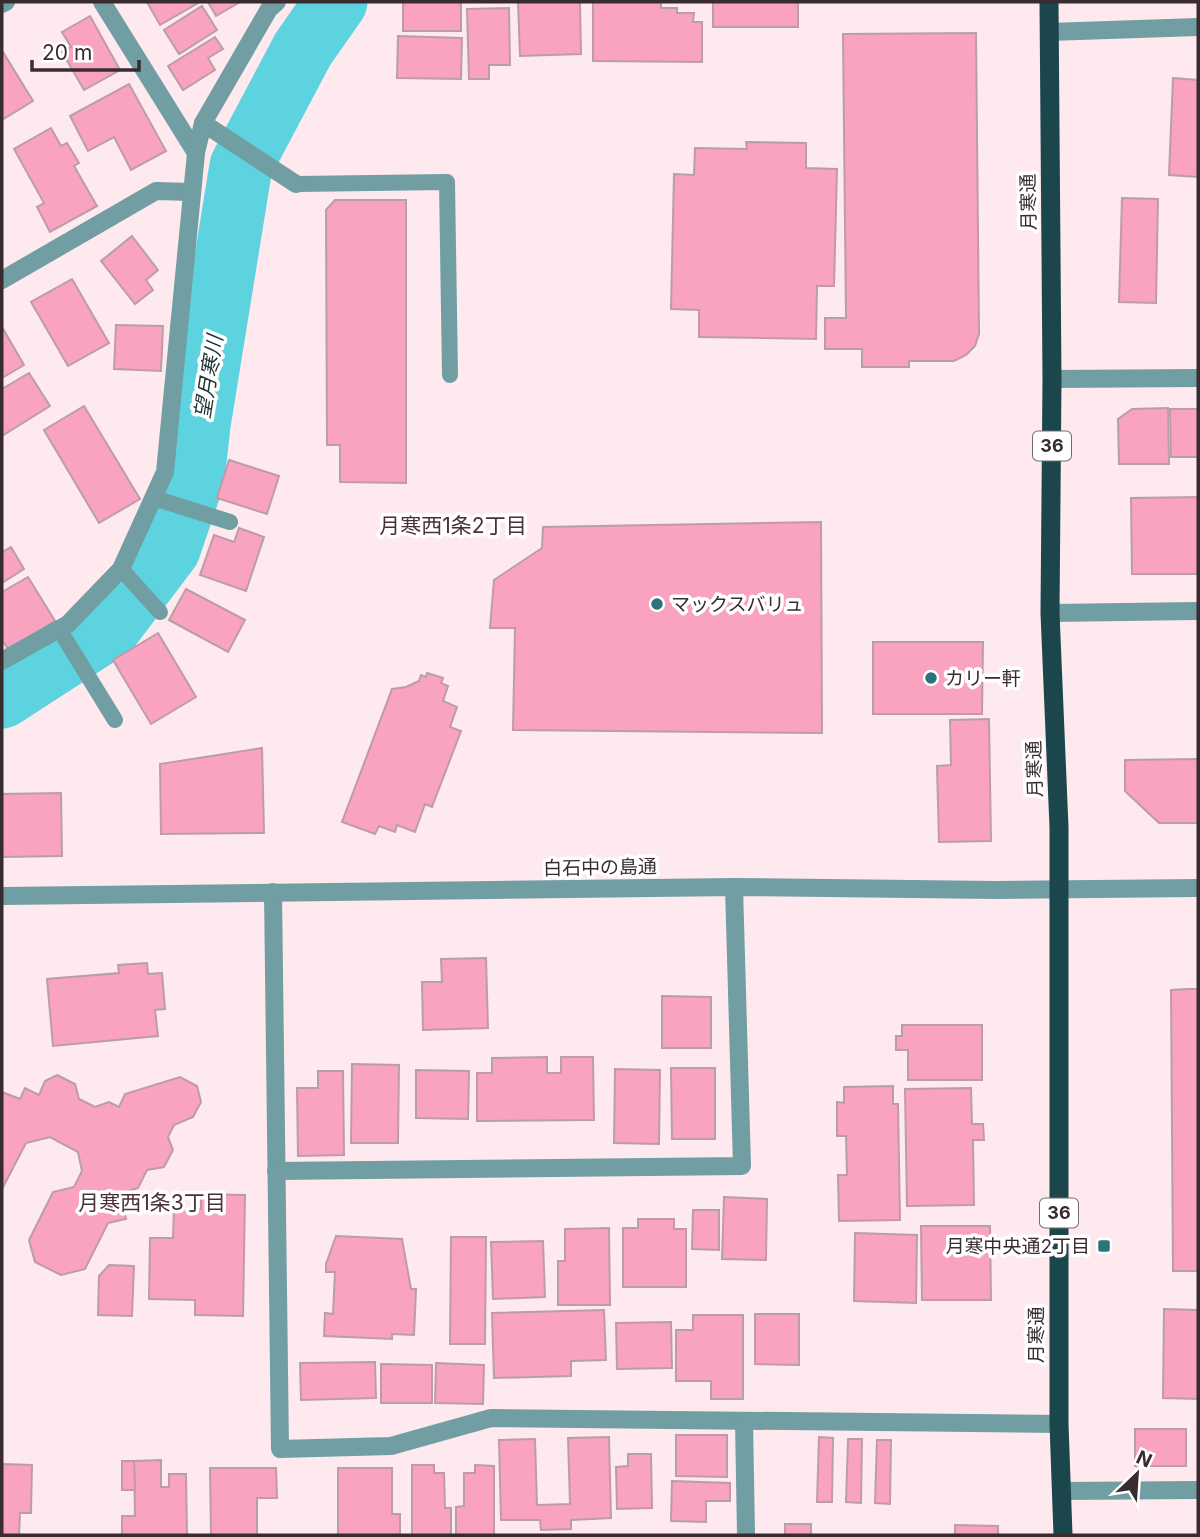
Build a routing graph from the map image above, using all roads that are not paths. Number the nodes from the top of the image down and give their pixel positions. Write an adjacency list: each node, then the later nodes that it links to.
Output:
1 (6, 2): 5 (street)
2 (102, 2): 9 (street)
3 (277, 2): 8 (street)
4 (1049, 2): 7 (highway, 月寒通 / 36)
5 (2, 4)
6 (1198, 26): 7 (street)
7 (1049, 32): 15 (highway, 月寒通 / 36)
8 (203, 123): 9 (street); 10 (street)
9 (196, 153): 11 (street)
10 (296, 184): 13 (lane)
11 (192, 192): 12 (street); 16 (street)
12 (2, 281)
13 (450, 375)
14 (1198, 378): 15 (street)
15 (1052, 379): 21 (highway, 月寒通 / 36)
16 (154, 498): 17 (lane); 18 (street)
17 (230, 522)
18 (125, 574): 19 (lane); 22 (street)
19 (156, 607)
20 (1198, 611): 21 (street)
21 (1051, 612): 27 (highway, 月寒通 / 36)
22 (63, 636): 23 (street); 24 (lane)
23 (2, 662)
24 (115, 720)
25 (734, 887): 27 (street, 白石中の島通); 28 (street, 白石中の島通); 30 (street)
26 (1198, 888): 27 (street, 白石中の島通)
27 (1059, 890): 32 (highway, 月寒通 / 36)
28 (273, 892): 29 (street, 白石中の島通); 30 (street)
29 (2, 896)
30 (276, 1171): 31 (street)
31 (744, 1422): 32 (street); 35 (street)
32 (1059, 1424): 34 (highway, 月寒通 / 36)
33 (1198, 1490): 34 (street)
34 (1062, 1491): 36 (highway, 月寒通 / 36)
35 (746, 1535)
36 (1063, 1535)

